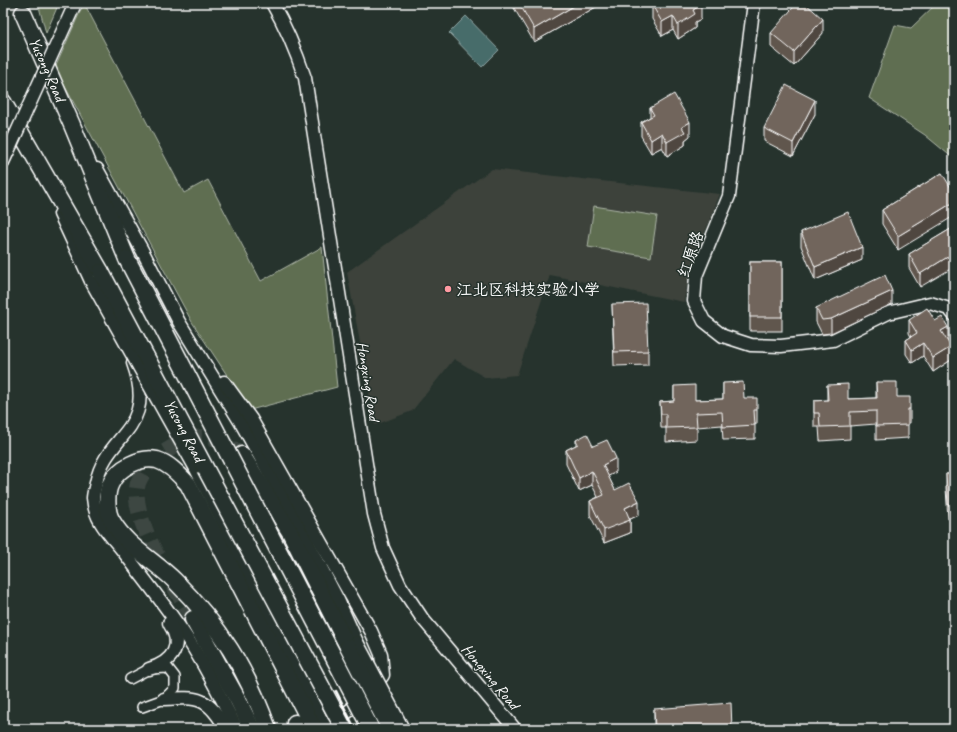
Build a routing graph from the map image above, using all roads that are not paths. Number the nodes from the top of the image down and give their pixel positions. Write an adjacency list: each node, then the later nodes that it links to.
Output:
1 (272, 3): 31 (main road, Hongxing Road)
2 (754, 3): 9 (main road, 红原路)
3 (75, 4): 7 (main road, bridge)
4 (23, 13): 6 (highway, Yusong Road)
5 (3, 102): 8 (highway, Yusong Road)
6 (72, 125): 11 (main road, Yusong Road); 28 (highway, Yusong Road, bridge)
7 (3, 162)
8 (96, 276): 10 (main road, Yusong Road, bridge); 27 (highway, Yusong Road, bridge)
9 (954, 315)
10 (128, 348): 13 (main road, bridge); 20 (main road, Yusong Road, bridge)
11 (246, 421): 15 (main road, Yusong Road); 26 (main road)
12 (242, 455): 15 (highway)
13 (108, 535): 16 (main road); 22 (main road)
14 (193, 619): 23 (highway)
15 (353, 644): 29 (highway, bridge); 30 (main road, Yusong Road, bridge)
16 (149, 669): 17 (street); 18 (street)
17 (130, 679)
18 (164, 699): 19 (street); 21 (main road)
19 (142, 707)
20 (304, 718): 24 (highway); 25 (highway); 26 (main road, Yusong Road)
21 (226, 729)
22 (237, 729)
23 (252, 729)
24 (268, 729)
25 (314, 729)
26 (326, 729)
27 (344, 729)
28 (371, 729)
29 (390, 729)
30 (403, 729)
31 (514, 729)

